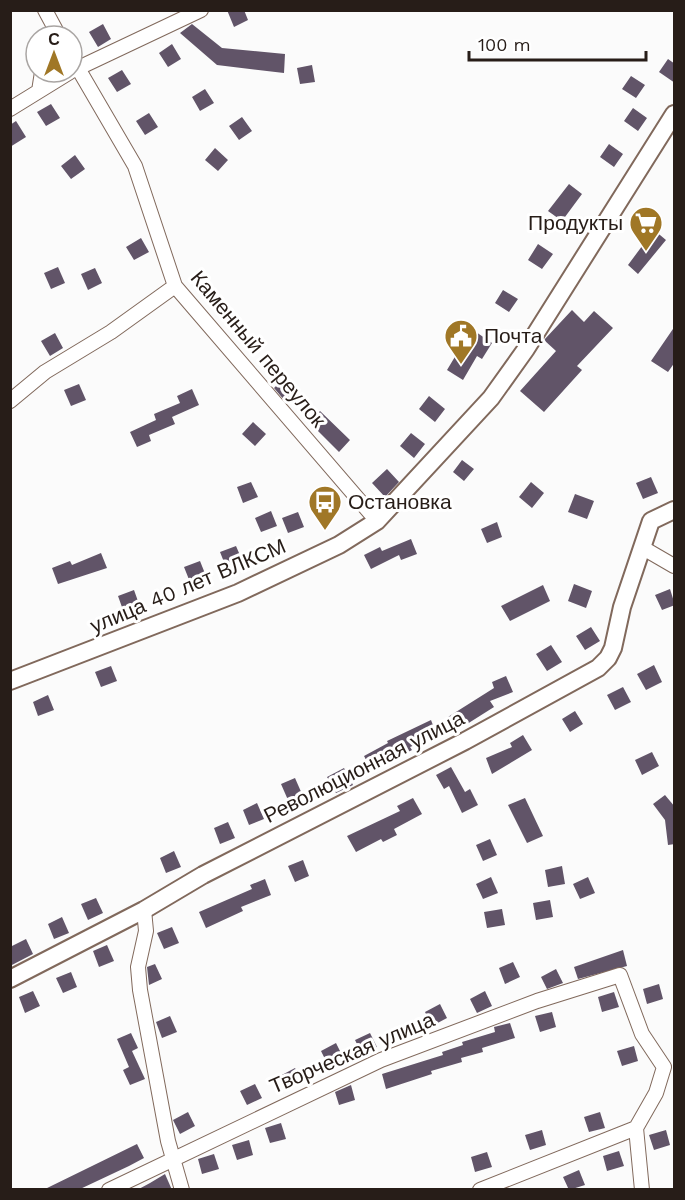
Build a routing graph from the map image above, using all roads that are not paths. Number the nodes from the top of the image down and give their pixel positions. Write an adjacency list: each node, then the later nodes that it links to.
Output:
1 (201, 10): 2 (street)
2 (84, 62)
3 (40, 84): 6 (street)
4 (49, 84): 6 (street)
5 (84, 84): 9 (street, Каменный переулок)
6 (39, 91): 7 (street)
7 (10, 108)
8 (675, 114): 12 (street, улица 40 лет ВЛКСМ)
9 (175, 286): 10 (street); 12 (street, Каменный переулок)
10 (10, 402)
11 (675, 510): 13 (street, Революционная улица)
12 (377, 521): 15 (street, улица 40 лет ВЛКСМ)
13 (643, 548): 14 (street); 16 (street, Революционная улица)
14 (675, 566)
15 (10, 681)
16 (144, 910): 17 (street, Революционная улица); 19 (street)
17 (10, 979)
18 (636, 1128): 19 (street, Творческая улица); 22 (street); 23 (street)
19 (174, 1157): 20 (street, Творческая улица); 21 (street)
20 (109, 1190)
21 (182, 1190)
22 (480, 1190)
23 (642, 1190)

